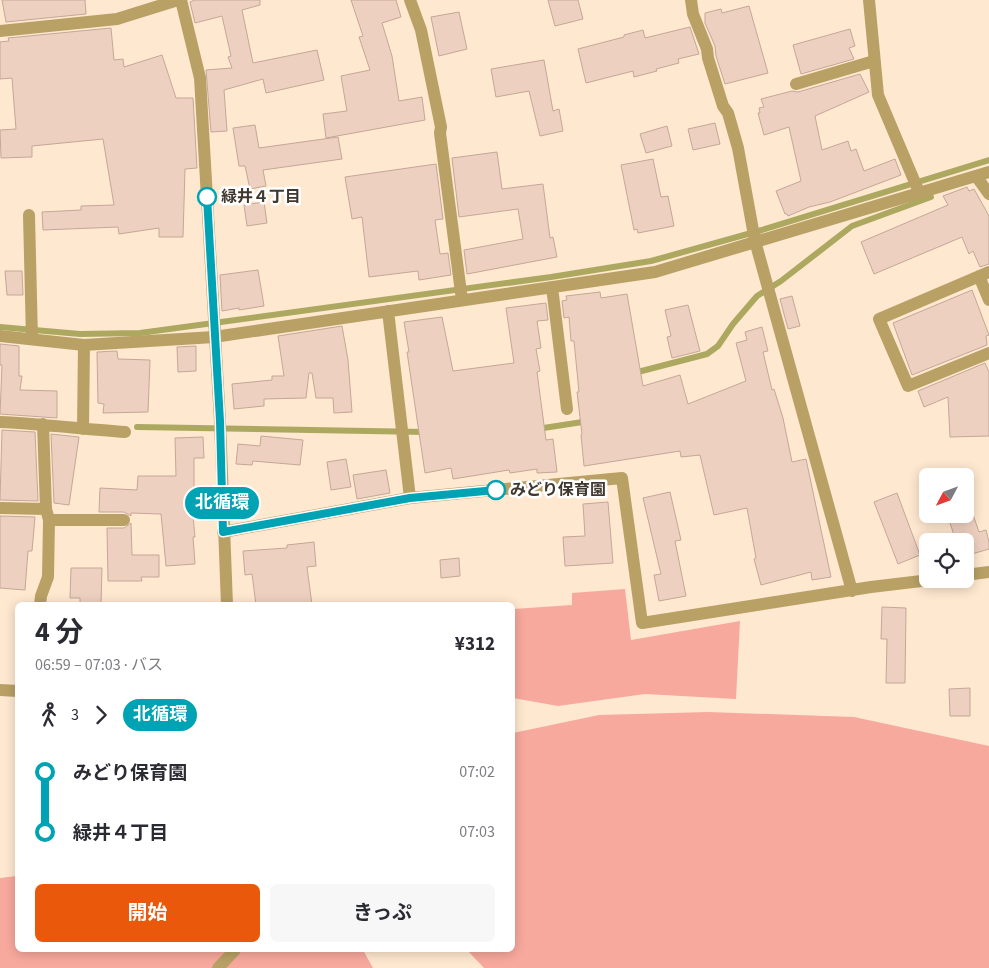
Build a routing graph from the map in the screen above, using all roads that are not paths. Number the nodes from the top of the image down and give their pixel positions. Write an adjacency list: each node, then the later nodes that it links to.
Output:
1 (180, 0): 5 (street); 20 (street)
2 (410, 0): 16 (street)
3 (691, 0): 13 (street)
4 (869, 0): 6 (street)
5 (0, 30)
6 (874, 61): 7 (street); 10 (street)
7 (796, 84)
8 (989, 172): 9 (street)
9 (976, 176): 10 (street); 11 (street)
10 (919, 192): 13 (street)
11 (989, 194)
12 (29, 215): 21 (street)
13 (754, 241): 15 (street); 37 (street)
14 (984, 274): 17 (street); 23 (street)
15 (552, 287): 16 (street); 24 (street)
16 (462, 300): 18 (street)
17 (989, 300)
18 (388, 311): 20 (street); 29 (street)
19 (0, 336): 21 (street)
20 (214, 337): 22 (street); 33 (street)
21 (32, 339): 22 (street)
22 (84, 345): 27 (street)
23 (989, 353)
24 (567, 409)
25 (0, 422): 26 (street)
26 (43, 424): 27 (street); 31 (street)
27 (84, 429): 28 (street)
28 (125, 432)
29 (410, 498): 33 (street); 37 (street)
30 (0, 508): 31 (street)
31 (47, 515): 32 (street); 38 (street)
32 (124, 520)
33 (223, 532): 39 (street)
34 (989, 572): 35 (street)
35 (974, 574)
36 (919, 582): 37 (street)
37 (852, 591)
38 (40, 602)
39 (226, 602)
40 (0, 690): 41 (street)
41 (15, 691)
42 (233, 952): 43 (street)
43 (218, 968)

